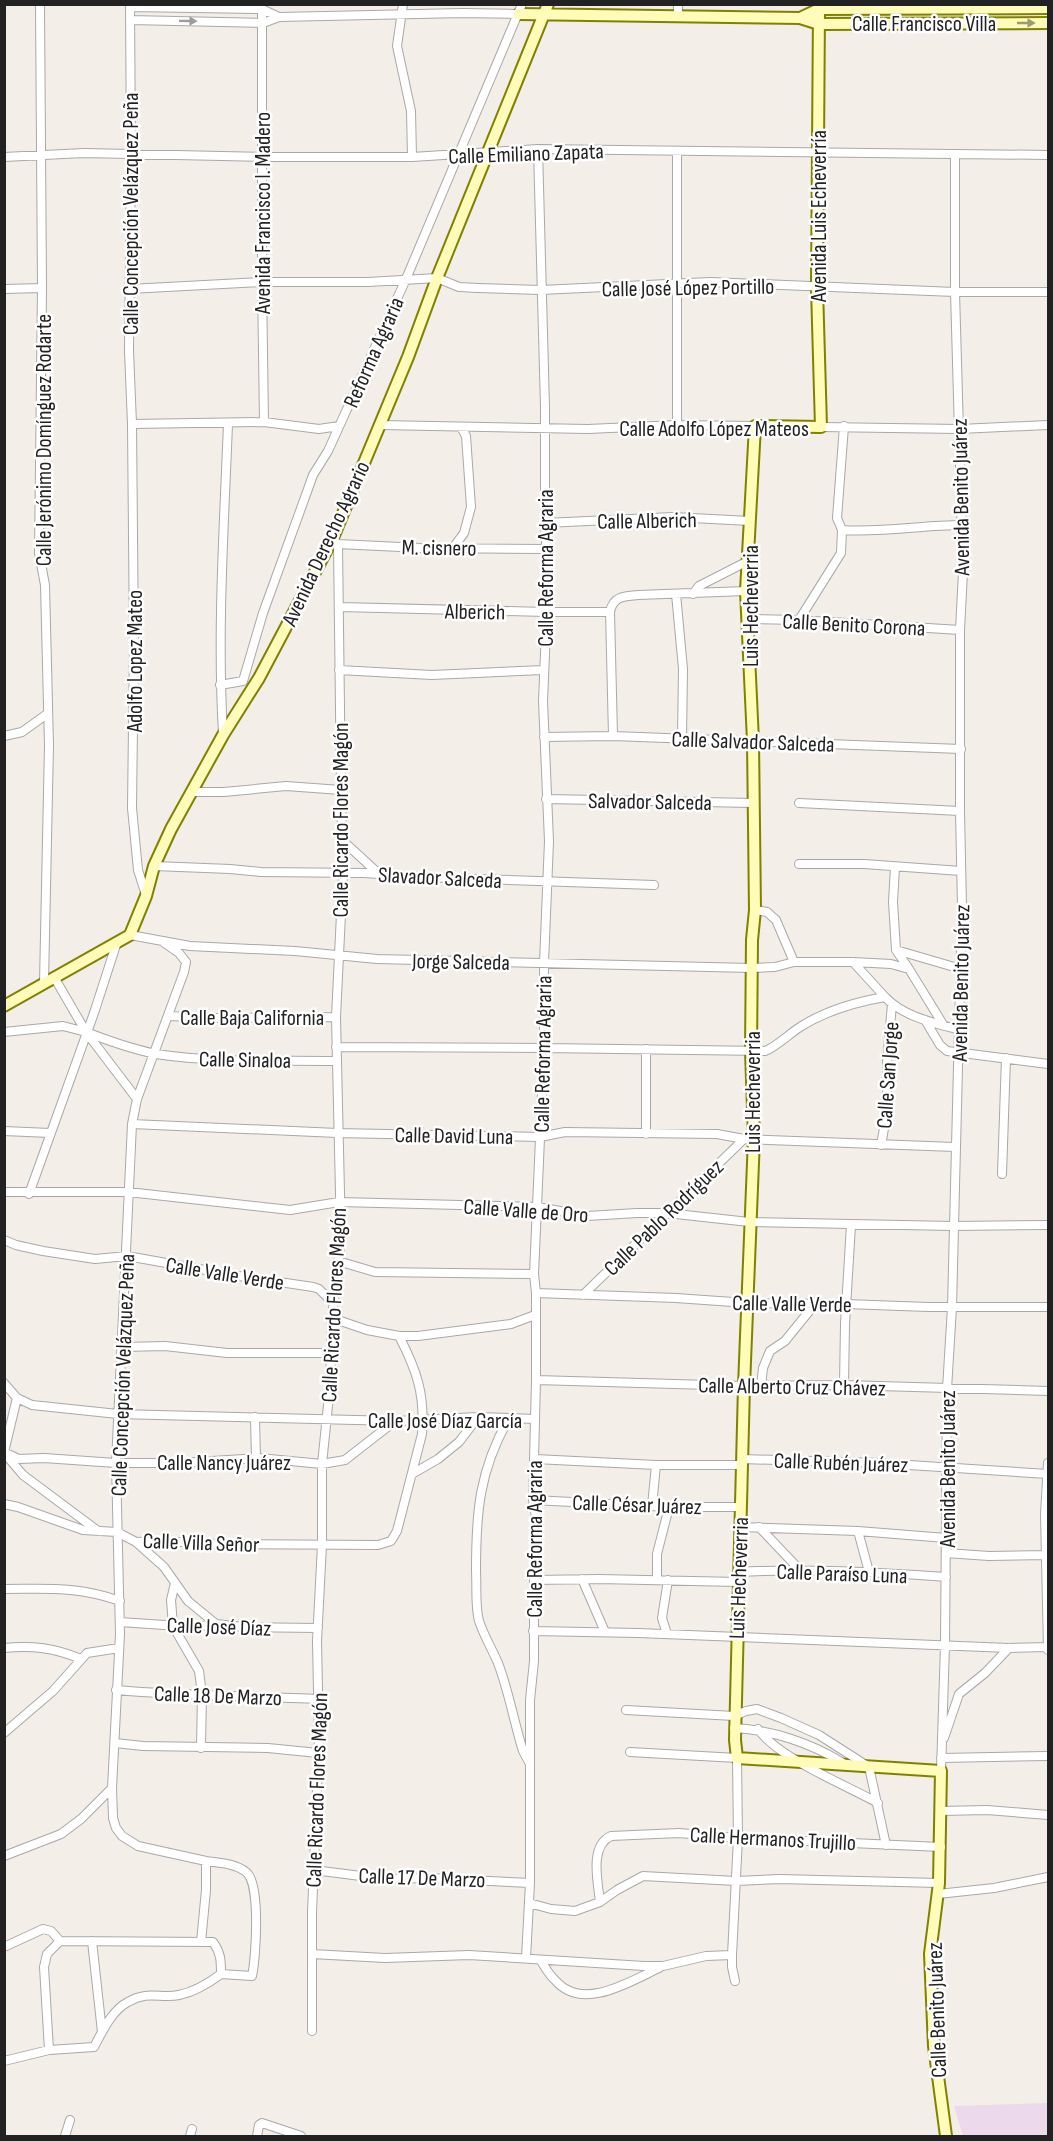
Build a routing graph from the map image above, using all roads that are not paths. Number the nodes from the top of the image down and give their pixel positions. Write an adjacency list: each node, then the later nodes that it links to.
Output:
1 (40, 4): 29 (street, Calle Jerónimo Domínguez Rodarte)
2 (402, 4): 11 (street)
3 (678, 4): 12 (street)
4 (130, 6): 6 (street, Calle Francisco Villa); 15 (street, Calle Concepción Velázquez Peña)
5 (953, 6): 7 (street, Calle Francisco Villa); 8 (street, Calle Francisco Villa); 16 (street)
6 (262, 7): 13 (street, Calle Francisco Villa); 17 (street, Avenida Francisco I. Madero)
7 (819, 7): 14 (street, Calle Francisco Villa); 19 (street, Avenida Luis Echeverría)
8 (1048, 8)
9 (521, 10): 10 (street, Calle Francisco Villa); 11 (street, Calle Francisco Villa); 23 (street, Reforma Agraria)
10 (546, 10): 12 (street, Calle Francisco Villa); 22 (street, Avenida Derecho Agrario)
11 (402, 14): 13 (street, Calle Francisco Villa); 31 (street)
12 (678, 16): 14 (street, Calle Francisco Villa)
13 (279, 17): 17 (street, Calle Francisco Villa)
14 (800, 18): 19 (street, Calle Francisco Villa)
15 (130, 20): 17 (street, Calle Francisco Villa, one-way to 17); 25 (street, Calle Concepción Velázquez Peña)
16 (952, 22): 18 (street, Calle Francisco Villa, one-way to 18); 19 (street, Calle Francisco Villa)
17 (263, 23): 30 (street, Avenida Francisco I. Madero)
18 (1048, 23)
19 (819, 24): 24 (street, Avenida Luis Echeverría)
20 (538, 149): 21 (street, Calle Emiliano Zapata); 22 (street, Calle Emiliano Zapata); 40 (street, Calle Reforma Agraria)
21 (677, 151): 24 (street, Calle Emiliano Zapata); 35 (street)
22 (488, 152): 23 (street, Calle Emiliano Zapata); 32 (street, Avenida Derecho Agrario)
23 (458, 154): 31 (street, Calle Emiliano Zapata); 33 (street, Reforma Agraria)
24 (818, 154): 27 (street, Calle Emiliano Zapata); 37 (street, Avenida Luis Echeverría)
25 (131, 155): 29 (street, Calle Emiliano Zapata); 30 (street, Calle Emiliano Zapata); 39 (street, Calle Concepción Velázquez Peña)
26 (1048, 155): 27 (street, Calle Emiliano Zapata)
27 (955, 156): 41 (street, Avenida Benito Juárez)
28 (4, 157): 29 (street, Calle Emiliano Zapata)
29 (42, 157): 36 (street, Calle Jerónimo Domínguez Rodarte)
30 (262, 157): 31 (street, Calle Emiliano Zapata); 34 (street, Avenida Francisco I. Madero)
31 (412, 157)
32 (437, 278): 33 (street, Calle José López Portillo); 40 (street, Calle José López Portillo); 46 (street, Avenida Derecho Agrario)
33 (406, 279): 34 (street); 49 (street, Reforma Agraria)
34 (262, 282): 39 (street); 43 (street, Avenida Francisco I. Madero)
35 (677, 285): 37 (street, Calle José López Portillo); 40 (street, Calle José López Portillo); 47 (street)
36 (42, 288): 38 (street); 78 (street, Calle Jerónimo Domínguez Rodarte)
37 (818, 288): 41 (street, Calle José López Portillo); 53 (street, Avenida Luis Echeverría)
38 (4, 289)
39 (129, 289): 44 (street, Calle Concepción Velázquez Peña)
40 (541, 290): 54 (street, Calle Reforma Agraria)
41 (955, 292): 42 (street, Calle José López Portillo); 55 (street, Avenida Benito Juárez)
42 (1048, 292)
43 (264, 422): 45 (street); 49 (street)
44 (132, 424): 45 (street); 101 (street, Adolfo Lopez Mateo)
45 (228, 424): 77 (street)
46 (380, 425): 52 (street, Calle Adolfo López Mateos); 60 (street, Avenida Derecho Agrario)
47 (677, 425): 50 (street, Calle Adolfo López Mateos); 54 (street, Calle Adolfo López Mateos)
48 (1048, 425): 55 (street, Calle Adolfo López Mateos)
49 (339, 426): 76 (street, Reforma Agraria)
50 (755, 426): 53 (street, Calle Adolfo López Mateos); 56 (street, Luis Hecheverria)
51 (844, 426): 53 (street, Calle Adolfo López Mateos); 55 (street, Calle Adolfo López Mateos); 59 (street)
52 (461, 427): 54 (street, Calle Adolfo López Mateos); 61 (street)
53 (821, 427)
54 (544, 428): 57 (street, Calle Reforma Agraria)
55 (960, 429): 58 (street, Avenida Benito Juárez)
56 (750, 521): 57 (street, Calle Alberich); 63 (street, Luis Hecheverria)
57 (544, 523): 62 (street, Calle Reforma Agraria)
58 (962, 525): 59 (street); 72 (street, Avenida Benito Juárez)
59 (842, 530): 71 (street)
60 (335, 542): 61 (street, M. cisnero); 67 (street, Calle Ricardo Flores Magón); 75 (street, Avenida Derecho Agrario)
61 (453, 548): 62 (street, M. cisnero)
62 (546, 549): 68 (street, Calle Reforma Agraria)
63 (748, 561): 64 (street, Luis Hecheverria); 66 (street)
64 (746, 591): 66 (street); 70 (street, Luis Hecheverria)
65 (676, 594): 66 (street); 69 (street); 83 (street)
66 (693, 594)
67 (340, 607): 68 (street, Alberich); 73 (street, Calle Ricardo Flores Magón)
68 (546, 612): 69 (street, Alberich); 74 (street, Calle Reforma Agraria)
69 (610, 612): 81 (street)
70 (748, 620): 71 (street, Calle Benito Corona); 84 (street, Luis Hecheverria)
71 (799, 620): 72 (street, Calle Benito Corona)
72 (960, 630): 85 (street, Avenida Benito Juárez)
73 (339, 670): 74 (street); 86 (street, Calle Ricardo Flores Magón)
74 (543, 670): 82 (street, Calle Reforma Agraria)
75 (259, 678): 76 (street); 79 (street, Avenida Derecho Agrario)
76 (243, 681): 77 (street)
77 (220, 685): 79 (street)
78 (47, 714): 80 (street); 114 (street, Calle Jerónimo Domínguez Rodarte)
79 (224, 735): 87 (street, Avenida Derecho Agrario)
80 (4, 736)
81 (613, 736): 82 (street, Calle Salvador Salceda); 83 (street, Calle Salvador Salceda)
82 (544, 737): 88 (street, Calle Reforma Agraria)
83 (682, 738): 84 (street, Calle Salvador Salceda)
84 (753, 741): 85 (street, Calle Salvador Salceda); 89 (street, Luis Hecheverria)
85 (961, 749): 91 (street, Avenida Benito Juárez)
86 (340, 790): 87 (street); 92 (street, Calle Ricardo Flores Magón)
87 (191, 792): 94 (street, Avenida Derecho Agrario)
88 (546, 799): 89 (street, Salvador Salceda); 99 (street, Calle Reforma Agraria)
89 (753, 803): 102 (street, Luis Hecheverria)
90 (799, 803): 91 (street)
91 (960, 811): 96 (street, Avenida Benito Juárez)
92 (342, 840): 97 (street, Calle Ricardo Flores Magón); 98 (street)
93 (799, 864): 95 (street)
94 (154, 866): 97 (street, Slavador Salceda); 101 (street, Avenida Derecho Agrario)
95 (896, 867): 96 (street); 106 (street)
96 (961, 871): 113 (street, Avenida Benito Juárez)
97 (343, 873): 98 (street, Slavador Salceda); 107 (street, Calle Ricardo Flores Magón)
98 (379, 874): 99 (street, Slavador Salceda)
99 (548, 881): 100 (street, Slavador Salceda); 110 (street, Calle Reforma Agraria)
100 (654, 885)
101 (146, 896): 103 (street, Avenida Derecho Agrario)
102 (755, 910): 108 (street); 111 (street, Luis Hecheverria)
103 (130, 935): 104 (street); 105 (street, Jorge Salceda)
104 (117, 942): 114 (street); 124 (street)
105 (163, 942): 107 (street, Jorge Salceda); 118 (street, Calle Concepción Velázquez Peña)
106 (896, 950): 112 (street); 113 (street)
107 (339, 955): 110 (street, Jorge Salceda); 119 (street, Calle Ricardo Flores Magón)
108 (794, 962): 109 (street, Jorge Salceda); 111 (street, Jorge Salceda)
109 (853, 962): 112 (street, Jorge Salceda); 115 (street)
110 (544, 963): 111 (street, Jorge Salceda); 126 (street, Calle Reforma Agraria)
111 (751, 968): 128 (street, Luis Hecheverria)
112 (909, 969): 121 (street)
113 (961, 969): 122 (street, Avenida Benito Juárez)
114 (49, 980): 117 (street); 124 (street)
115 (885, 997): 116 (street); 128 (street)
116 (892, 1004): 120 (street); 142 (street, Calle San Jorge)
117 (4, 1006)
118 (168, 1016): 119 (street, Calle Baja California); 129 (street, Calle Concepción Velázquez Peña)
119 (336, 1017): 125 (street, Calle Ricardo Flores Magón)
120 (925, 1020): 121 (street); 130 (street)
121 (944, 1026): 122 (street)
122 (960, 1030): 130 (street, Avenida Benito Juárez)
123 (4, 1032): 124 (street, Calle Sinaloa)
124 (86, 1032): 129 (street, Calle Sinaloa); 134 (street); 137 (street)
125 (336, 1047): 126 (street); 132 (street, Calle Ricardo Flores Magón)
126 (544, 1047): 127 (street); 140 (street, Calle Reforma Agraria)
127 (646, 1049): 128 (street); 139 (street)
128 (751, 1051): 141 (street, Luis Hecheverria)
129 (154, 1053): 132 (street, Calle Sinaloa); 134 (street, Calle Concepción Velázquez Peña)
130 (959, 1054): 131 (street); 143 (street, Avenida Benito Juárez)
131 (1006, 1058): 133 (street); 144 (street)
132 (336, 1061): 138 (street, Calle Ricardo Flores Magón)
133 (1048, 1064)
134 (137, 1099): 135 (street, Calle Concepción Velázquez Peña)
135 (132, 1124): 138 (street, Calle David Luna); 146 (street, Calle Concepción Velázquez Peña)
136 (4, 1131): 137 (street)
137 (50, 1133): 147 (street)
138 (337, 1133): 140 (street, Calle David Luna); 148 (street, Calle Ricardo Flores Magón)
139 (646, 1134): 140 (street, Calle David Luna); 141 (street, Calle David Luna)
140 (540, 1137): 149 (street, Calle Reforma Agraria)
141 (749, 1139): 142 (street, Calle David Luna); 150 (street, Calle Pablo Rodríguez); 151 (street, Luis Hecheverria)
142 (882, 1145): 143 (street, Calle David Luna)
143 (956, 1147): 154 (street, Avenida Benito Juárez)
144 (1002, 1174)
145 (4, 1192): 147 (street, Calle Valle de Oro)
146 (128, 1192): 147 (street, Calle Valle de Oro); 148 (street, Calle Valle de Oro); 156 (street, Calle Concepción Velázquez Peña)
147 (29, 1194)
148 (339, 1202): 149 (street, Calle Valle de Oro); 157 (street, Calle Ricardo Flores Magón)
149 (538, 1207): 150 (street, Calle Valle de Oro); 158 (street, Calle Reforma Agraria)
150 (667, 1213): 151 (street, Calle Valle de Oro); 160 (street, Calle Pablo Rodríguez)
151 (749, 1222): 152 (street, Calle Valle de Oro); 162 (street, Luis Hecheverria)
152 (851, 1225): 154 (street, Calle Valle de Oro); 164 (street)
153 (1048, 1225): 154 (street, Calle Valle de Oro)
154 (953, 1226): 165 (street, Avenida Benito Juárez)
155 (4, 1240): 156 (street, Calle Valle Verde)
156 (127, 1256): 161 (street, Calle Valle Verde); 170 (street, Calle Concepción Velázquez Peña)
157 (338, 1261): 158 (street); 161 (street, Calle Ricardo Flores Magón)
158 (534, 1274): 159 (street, Calle Reforma Agraria)
159 (536, 1293): 160 (street, Calle Valle Verde); 167 (street, Calle Reforma Agraria)
160 (583, 1295): 162 (street, Calle Valle Verde)
161 (333, 1303): 168 (street, Calle Ricardo Flores Magón)
162 (747, 1304): 163 (street, Calle Valle Verde); 175 (street, Luis Hecheverria)
163 (815, 1304): 164 (street, Calle Valle Verde); 176 (street)
164 (846, 1304): 165 (street, Calle Valle Verde); 174 (street)
165 (952, 1307): 166 (street, Calle Valle Verde); 177 (street, Avenida Benito Juárez)
166 (1048, 1307)
167 (535, 1315): 169 (street); 172 (street, Calle Reforma Agraria)
168 (332, 1318): 169 (street); 171 (street, Calle Ricardo Flores Magón)
169 (399, 1336): 185 (street)
170 (123, 1347): 171 (street); 180 (street, Calle Concepción Velázquez Peña)
171 (331, 1353): 184 (street, Calle Ricardo Flores Magón)
172 (536, 1380): 175 (street, Calle Alberto Cruz Chávez); 186 (street, Calle Reforma Agraria)
173 (4, 1383): 179 (street)
174 (844, 1385): 176 (street, Calle Alberto Cruz Chávez); 177 (street, Calle Alberto Cruz Chávez)
175 (744, 1386): 176 (street, Calle Alberto Cruz Chávez); 191 (street, Luis Hecheverria)
176 (761, 1386)
177 (947, 1389): 178 (street, Calle Alberto Cruz Chávez); 196 (street, Avenida Benito Juárez)
178 (1048, 1391)
179 (17, 1398): 180 (street, Calle José Díaz García); 188 (street)
180 (118, 1414): 181 (street, Calle José Díaz García); 192 (street, Calle Concepción Velázquez Peña)
181 (255, 1417): 184 (street, Calle José Díaz García); 189 (street)
182 (478, 1417): 183 (street, Calle José Díaz García); 185 (street, Calle José Díaz García); 197 (street)
183 (509, 1418): 186 (street, Calle José Díaz García); 256 (street)
184 (326, 1419): 187 (street, Calle José Díaz García); 194 (street, Calle Ricardo Flores Magón)
185 (423, 1419): 187 (street, Calle José Díaz García); 197 (street)
186 (535, 1419): 190 (street, Calle Reforma Agraria)
187 (396, 1421): 194 (street, Calle Nancy Juárez)
188 (4, 1452): 192 (street, Calle Nancy Juárez); 207 (street)
189 (256, 1459): 192 (street, Calle Nancy Juárez); 194 (street, Calle Nancy Juárez)
190 (535, 1459): 195 (street, Calle Rubén Juárez); 199 (street, Calle Reforma Agraria)
191 (742, 1462): 195 (street, Calle Rubén Juárez); 196 (street, Calle Rubén Juárez); 203 (street, Luis Hecheverria)
192 (116, 1463): 208 (street, Calle Concepción Velázquez Peña)
193 (1048, 1463): 198 (street)
194 (322, 1464): 211 (street, Calle Ricardo Flores Magón)
195 (656, 1465): 201 (street)
196 (947, 1467): 198 (street, Calle Rubén Juárez); 209 (street, Avenida Benito Juárez)
197 (412, 1474): 211 (street, Calle Villa Señor)
198 (1048, 1474): 213 (street)
199 (533, 1500): 201 (street, Calle César Juárez); 219 (street, Calle Reforma Agraria)
200 (4, 1504): 207 (street, Calle Villa Señor)
201 (652, 1506): 202 (street, Calle César Juárez)
202 (669, 1506): 203 (street, Calle César Juárez); 220 (street)
203 (740, 1507): 204 (street, Luis Hecheverria)
204 (740, 1527): 205 (street); 216 (street, Luis Hecheverria)
205 (759, 1527): 206 (street); 214 (street)
206 (858, 1531): 209 (street); 215 (street)
207 (99, 1532): 208 (street, Calle Villa Señor)
208 (117, 1532): 210 (street, Calle Villa Señor); 224 (street, Calle Concepción Velázquez Peña)
209 (946, 1538): 212 (street, Avenida Benito Juárez)
210 (136, 1542): 211 (street, Calle Villa Señor); 222 (street)
211 (322, 1545): 228 (street, Calle Ricardo Flores Magón)
212 (946, 1553): 213 (street); 217 (street, Avenida Benito Juárez)
213 (1047, 1555): 237 (street)
214 (799, 1569): 215 (street, Calle Paraíso Luna); 216 (street, Calle Paraíso Luna)
215 (869, 1572): 217 (street, Calle Paraíso Luna)
216 (738, 1577): 221 (street, Calle Paraíso Luna); 232 (street, Luis Hecheverria)
217 (946, 1577): 233 (street, Avenida Benito Juárez)
218 (582, 1579): 219 (street, Calle Paraíso Luna); 220 (street, Calle Paraíso Luna); 230 (street)
219 (534, 1580): 229 (street, Calle Reforma Agraria)
220 (657, 1580): 221 (street, Calle Paraíso Luna)
221 (668, 1580): 231 (street)
222 (175, 1583): 226 (street); 227 (street)
223 (4, 1589): 224 (street)
224 (120, 1601): 225 (street, Calle Concepción Velázquez Peña)
225 (120, 1622): 227 (street, Calle José Díaz); 235 (street, Calle Concepción Velázquez Peña)
226 (216, 1624): 227 (street, Calle José Díaz); 228 (street, Calle José Díaz)
227 (173, 1626): 240 (street)
228 (318, 1628): 241 (street, Calle Ricardo Flores Magón)
229 (533, 1631): 230 (street); 256 (street, Calle Reforma Agraria)
230 (604, 1632): 231 (street)
231 (667, 1634): 232 (street)
232 (736, 1637): 233 (street); 243 (street, Luis Hecheverria)
233 (945, 1645): 236 (street); 247 (street, Avenida Benito Juárez)
234 (4, 1648): 238 (street)
235 (119, 1648): 238 (street); 239 (street, Calle Concepción Velázquez Peña)
236 (1009, 1648): 237 (street); 247 (street)
237 (1048, 1649)
238 (81, 1659): 245 (street)
239 (116, 1690): 240 (street, Calle 18 De Marzo); 246 (street, Calle Concepción Velázquez Peña)
240 (202, 1694): 241 (street, Calle 18 De Marzo); 248 (street)
241 (319, 1699): 250 (street, Calle Ricardo Flores Magón)
242 (626, 1710): 243 (street)
243 (734, 1722): 244 (street); 252 (street, Luis Hecheverria); 257 (street)
244 (758, 1729): 254 (street); 255 (street)
245 (4, 1733)
246 (115, 1743): 248 (street); 259 (street, Calle Concepción Velázquez Peña)
247 (941, 1746): 253 (street, Avenida Benito Juárez)
248 (201, 1748): 250 (street)
249 (630, 1752): 252 (street)
250 (318, 1753): 268 (street, Calle Ricardo Flores Magón)
251 (1048, 1756): 253 (street)
252 (737, 1758): 254 (street); 263 (street)
253 (941, 1758): 258 (street, Avenida Benito Juárez)
254 (800, 1763): 255 (street); 260 (street)
255 (846, 1766): 257 (street)
256 (532, 1767): 271 (street, Calle Reforma Agraria)
257 (869, 1767): 258 (street); 260 (street)
258 (941, 1771): 261 (street, Avenida Benito Juárez)
259 (112, 1788): 266 (street); 267 (street, Calle Concepción Velázquez Peña)
260 (878, 1803): 264 (street)
261 (941, 1811): 262 (street); 265 (street, Calle Benito Juárez)
262 (1048, 1815)
263 (738, 1838): 264 (street, Calle Hermanos Trujillo); 270 (street); 273 (street, Calle Hermanos Trujillo)
264 (886, 1845): 265 (street, Calle Hermanos Trujillo)
265 (941, 1847): 272 (street, Calle Benito Juárez)
266 (4, 1856)
267 (206, 1861): 277 (street); 284 (street)
268 (314, 1870): 271 (street, Calle 17 De Marzo); 279 (street, Calle Ricardo Flores Magón)
269 (1048, 1877): 272 (street)
270 (736, 1881): 272 (street); 273 (street); 280 (street)
271 (530, 1883): 274 (street, Calle Reforma Agraria)
272 (938, 1888): 294 (street, Calle Benito Juárez)
273 (600, 1902): 274 (street)
274 (529, 1903): 281 (street, Calle Reforma Agraria)
275 (60, 1941): 276 (street); 278 (street); 288 (street)
276 (92, 1941): 277 (street); 287 (street)
277 (201, 1942): 284 (street)
278 (4, 1947)
279 (312, 1954): 281 (street); 286 (street, Calle Ricardo Flores Magón)
280 (732, 1955): 283 (street); 285 (street)
281 (526, 1958): 282 (street)
282 (541, 1961): 283 (street); 283 (street)
283 (663, 1966)
284 (221, 1974): 287 (street)
285 (735, 1981)
286 (312, 2031)
287 (102, 2032): 288 (street)
288 (49, 2050): 289 (street)
289 (4, 2061)
290 (70, 2120): 291 (street)
291 (65, 2136)
292 (257, 2136): 293 (street)
293 (301, 2136)
294 (946, 2136)

